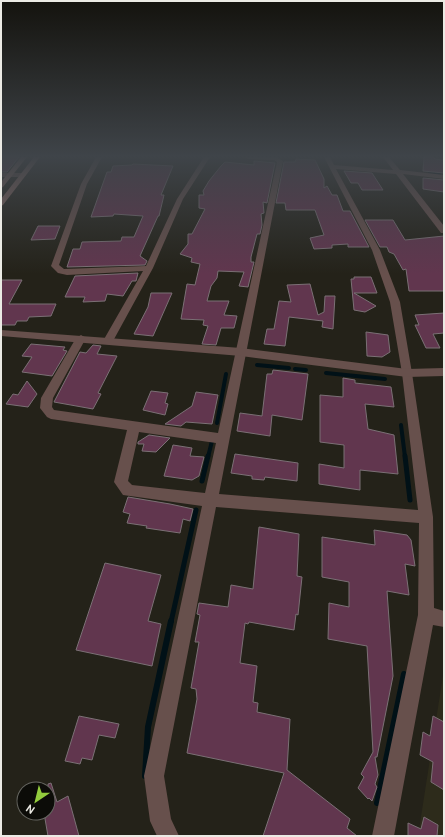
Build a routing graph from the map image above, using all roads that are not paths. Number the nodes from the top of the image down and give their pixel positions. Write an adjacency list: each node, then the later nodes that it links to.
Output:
1 (80, 196): 7 (street)
2 (182, 196): 7 (street)
3 (273, 196): 11 (street)
4 (347, 196): 13 (street)
5 (416, 196): 6 (street)
6 (444, 231)
7 (149, 268): 10 (street)
8 (1, 333): 9 (street)
9 (81, 338): 10 (street); 14 (street)
10 (108, 341): 11 (street)
11 (240, 352): 13 (street); 15 (street)
12 (444, 372): 13 (street)
13 (407, 373): 17 (street)
14 (134, 427): 15 (street); 16 (street)
15 (223, 439): 16 (street)
16 (210, 498): 17 (street); 20 (street)
17 (426, 517): 18 (street)
18 (426, 615): 19 (street); 21 (street)
19 (444, 619)
20 (168, 836)
21 (383, 836)

